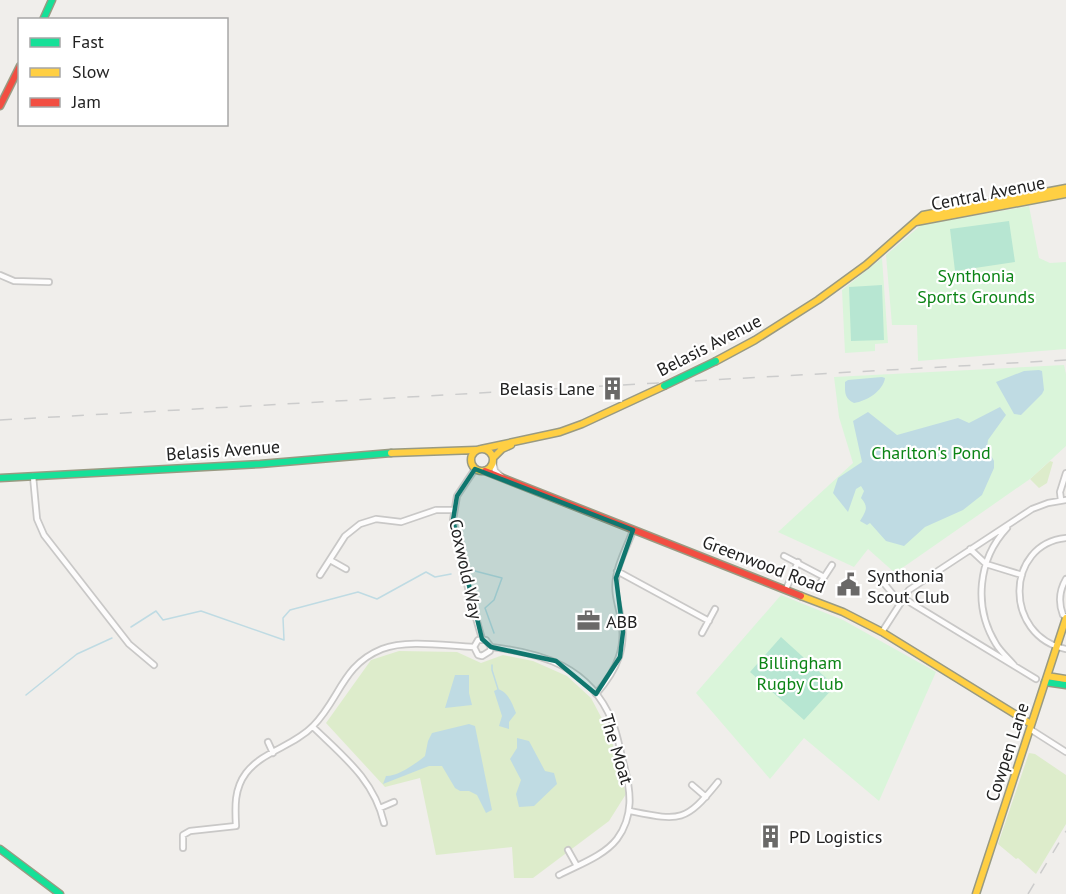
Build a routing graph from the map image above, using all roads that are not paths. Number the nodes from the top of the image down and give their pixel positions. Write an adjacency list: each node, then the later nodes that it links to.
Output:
1 (52, 0): 2 (main road)
2 (44, 18)
3 (18, 70): 4 (main road)
4 (0, 106)
5 (1066, 188): 7 (main road, Central Avenue)
6 (1066, 194): 7 (main road, Central Avenue)
7 (991, 205): 8 (main road, Central Avenue); 9 (main road, Central Avenue)
8 (923, 215): 9 (main road, Belasis Avenue)
9 (915, 222): 12 (main road, Belasis Avenue, bridge)
10 (0, 275): 11 (street)
11 (49, 282)
12 (511, 444): 13 (main road, Belasis Avenue); 15 (main road, Belasis Avenue)
13 (479, 449): 14 (main road, Belasis Avenue); 15 (main road); 16 (main road)
14 (448, 451): 16 (main road); 19 (main road, Belasis Avenue)
15 (493, 460): 17 (main road); 21 (street)
16 (473, 466): 17 (main road); 23 (street, Coxwold Way)
17 (485, 471): 21 (main road, Greenwood Road)
18 (1066, 472): 22 (street)
19 (33, 476): 20 (main road, Belasis Avenue); 56 (street)
20 (0, 478)
21 (503, 479): 25 (main road, Greenwood Road)
22 (1063, 500): 24 (street)
23 (453, 510): 29 (street); 49 (street, Coxwold Way)
24 (1013, 522): 27 (street); 31 (street)
25 (633, 530): 34 (street); 41 (main road, Greenwood Road)
26 (1066, 538): 37 (street)
27 (970, 549): 31 (street); 42 (street)
28 (784, 556): 30 (street)
29 (330, 560): 33 (street); 35 (street)
30 (798, 562): 38 (street); 41 (street)
31 (986, 564): 37 (street); 50 (street)
32 (832, 565): 38 (street)
33 (346, 569)
34 (617, 571): 46 (street); 62 (street)
35 (320, 575)
36 (877, 576): 43 (street)
37 (1022, 576): 52 (street)
38 (824, 577): 40 (street)
39 (1066, 579): 45 (street, Cowpen Lane)
40 (819, 585)
41 (786, 589): 47 (main road, Greenwood Road)
42 (903, 598): 43 (street); 55 (street)
43 (900, 603): 47 (street)
44 (715, 609): 46 (street)
45 (1066, 618): 52 (main road, Cowpen Lane)
46 (709, 621): 48 (street)
47 (882, 632): 63 (main road, Greenwood Road)
48 (702, 633)
49 (482, 639): 51 (street); 53 (street)
50 (996, 645): 55 (street); 57 (street)
51 (491, 646): 53 (street, The Moat); 62 (street, The Moat)
52 (1057, 646): 54 (street); 58 (main road, Cowpen Lane)
53 (474, 647): 64 (street, The Moat)
54 (1066, 649)
55 (990, 651): 57 (street)
56 (154, 665)
57 (1014, 665): 60 (street)
58 (1046, 679): 59 (main road); 61 (main road); 63 (main road, Cowpen Lane)
59 (1066, 679)
60 (1036, 680)
61 (1066, 685)
62 (596, 694): 73 (street, The Moat)
63 (1030, 726): 66 (street); 81 (main road, Cowpen Lane)
64 (313, 727): 67 (street, The Moat); 72 (street)
65 (268, 742): 67 (street)
66 (1066, 752)
67 (273, 753): 75 (street, The Moat)
68 (718, 782): 70 (street)
69 (692, 784): 70 (street)
70 (706, 796): 73 (street)
71 (394, 802): 72 (street)
72 (380, 808): 74 (street)
73 (630, 811): 78 (street, The Moat)
74 (384, 823)
75 (183, 848)
76 (0, 849): 80 (main road)
77 (568, 850): 78 (street)
78 (577, 866): 79 (street, The Moat)
79 (559, 875)
80 (60, 894)
81 (975, 894)

